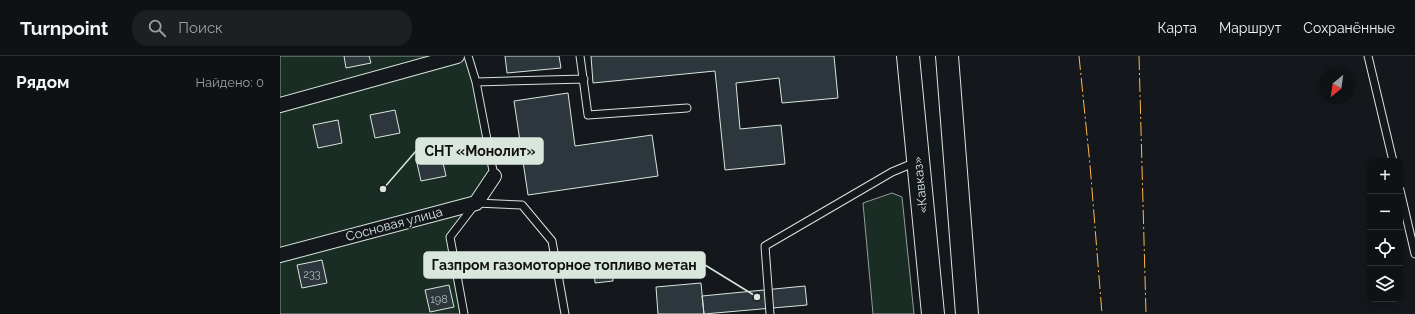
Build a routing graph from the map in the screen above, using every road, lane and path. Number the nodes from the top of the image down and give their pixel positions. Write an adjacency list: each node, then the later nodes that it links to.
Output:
1 (457, 56): 9 (street)
2 (468, 56): 8 (lane)
3 (580, 56): 7 (lane)
4 (908, 56): 12 (highway, «Кавказ»)
5 (947, 56): 22 (highway)
6 (1368, 56): 11 (lane)
7 (584, 79): 8 (lane); 10 (lane)
8 (476, 82): 13 (lane)
9 (280, 104)
10 (687, 108)
11 (1392, 158)
12 (918, 162): 20 (lane); 21 (highway, «Кавказ»)
13 (494, 176): 15 (street)
14 (1401, 194): 16 (lane)
15 (476, 202): 17 (street, Сосновая улица); 18 (lane); 19 (lane)
16 (1415, 254)
17 (280, 255)
18 (464, 314)
19 (565, 314)
20 (770, 314)
21 (933, 314)
22 (968, 314)

